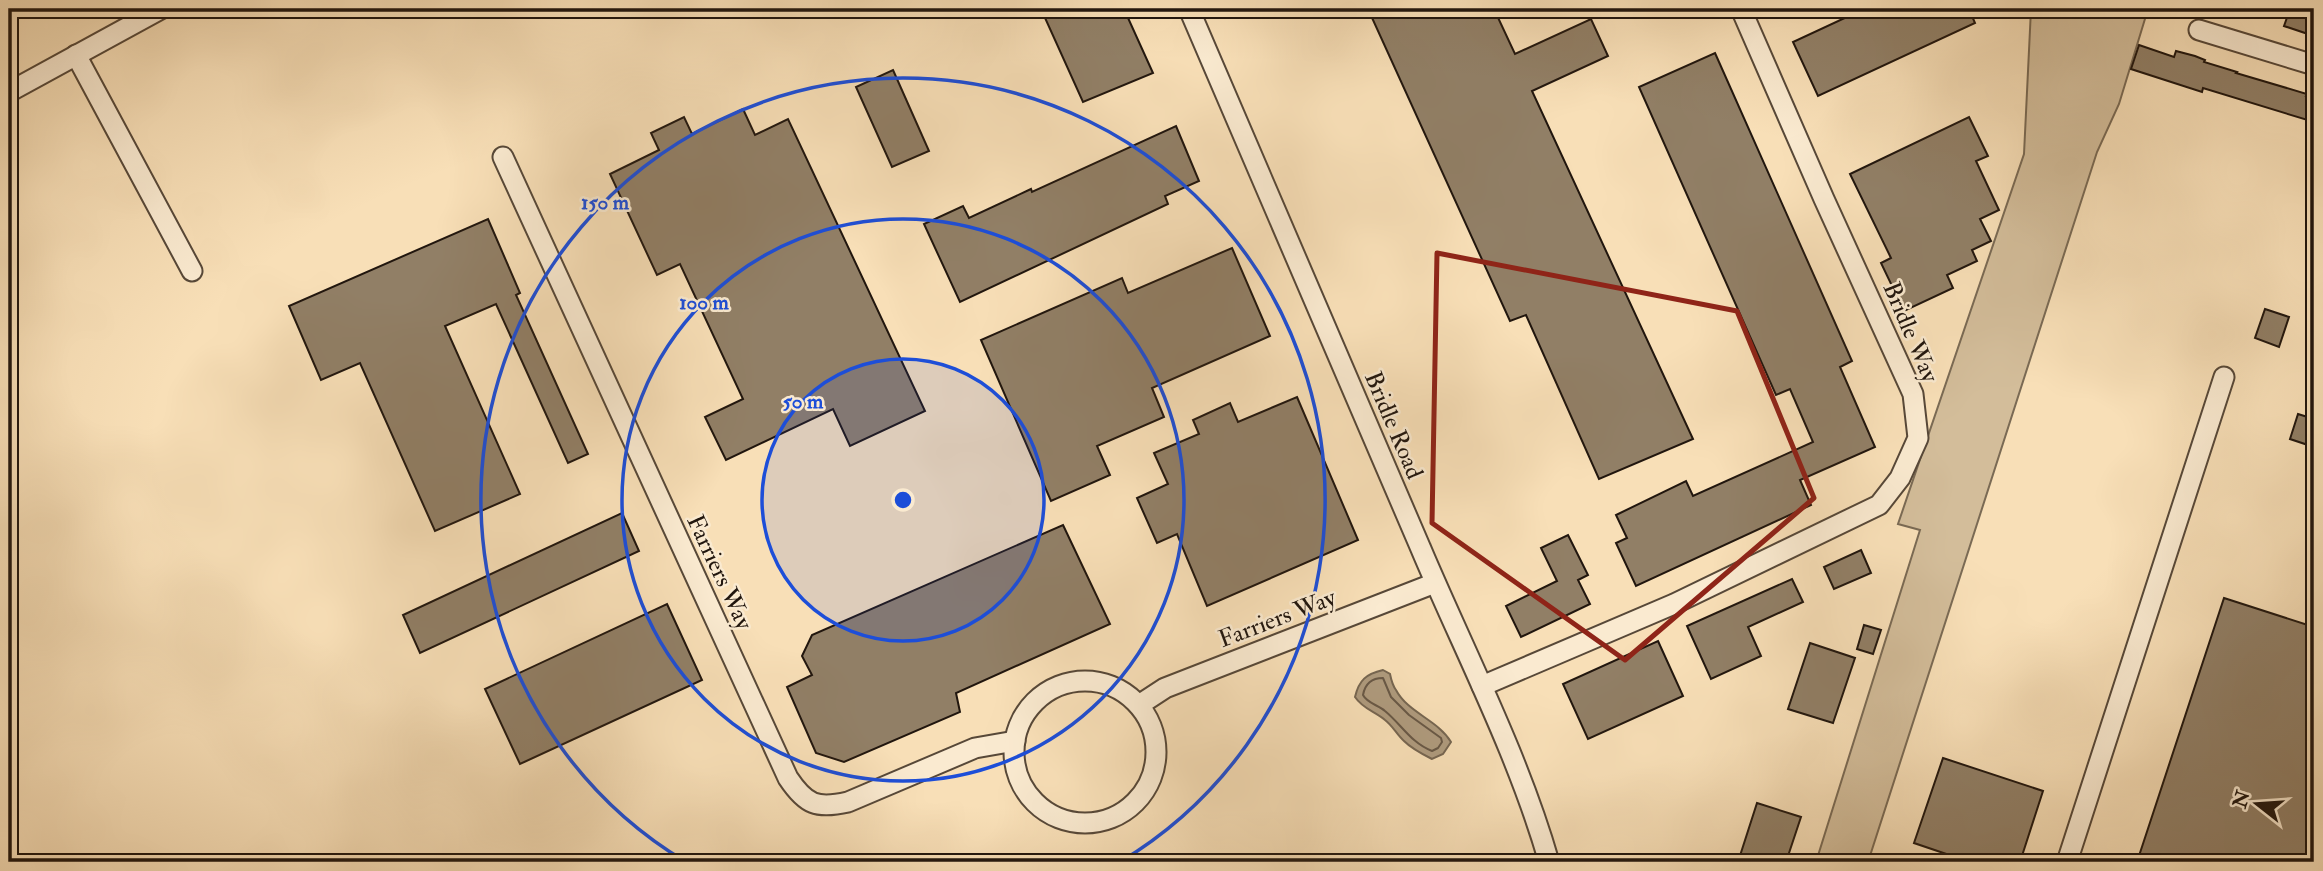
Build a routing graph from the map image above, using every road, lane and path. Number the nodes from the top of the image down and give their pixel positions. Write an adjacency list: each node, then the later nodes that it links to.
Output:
1 (161, 9): 5 (street)
2 (1189, 9): 11 (street, Bridle Road)
3 (1741, 9): 12 (street, Bridle Way)
4 (2199, 30): 6 (street)
5 (76, 55): 7 (street); 9 (street)
6 (2314, 65)
7 (9, 92)
8 (503, 157): 14 (street, Farriers Way)
9 (192, 271)
10 (2224, 377): 16 (street)
11 (1435, 583): 12 (street, Bridle Road); 13 (street, Farriers Way)
12 (1482, 686): 15 (street, Bridle Road)
13 (1139, 705): 14 (street); 14 (street)
14 (1015, 741)
15 (1549, 862)
16 (2067, 862)

